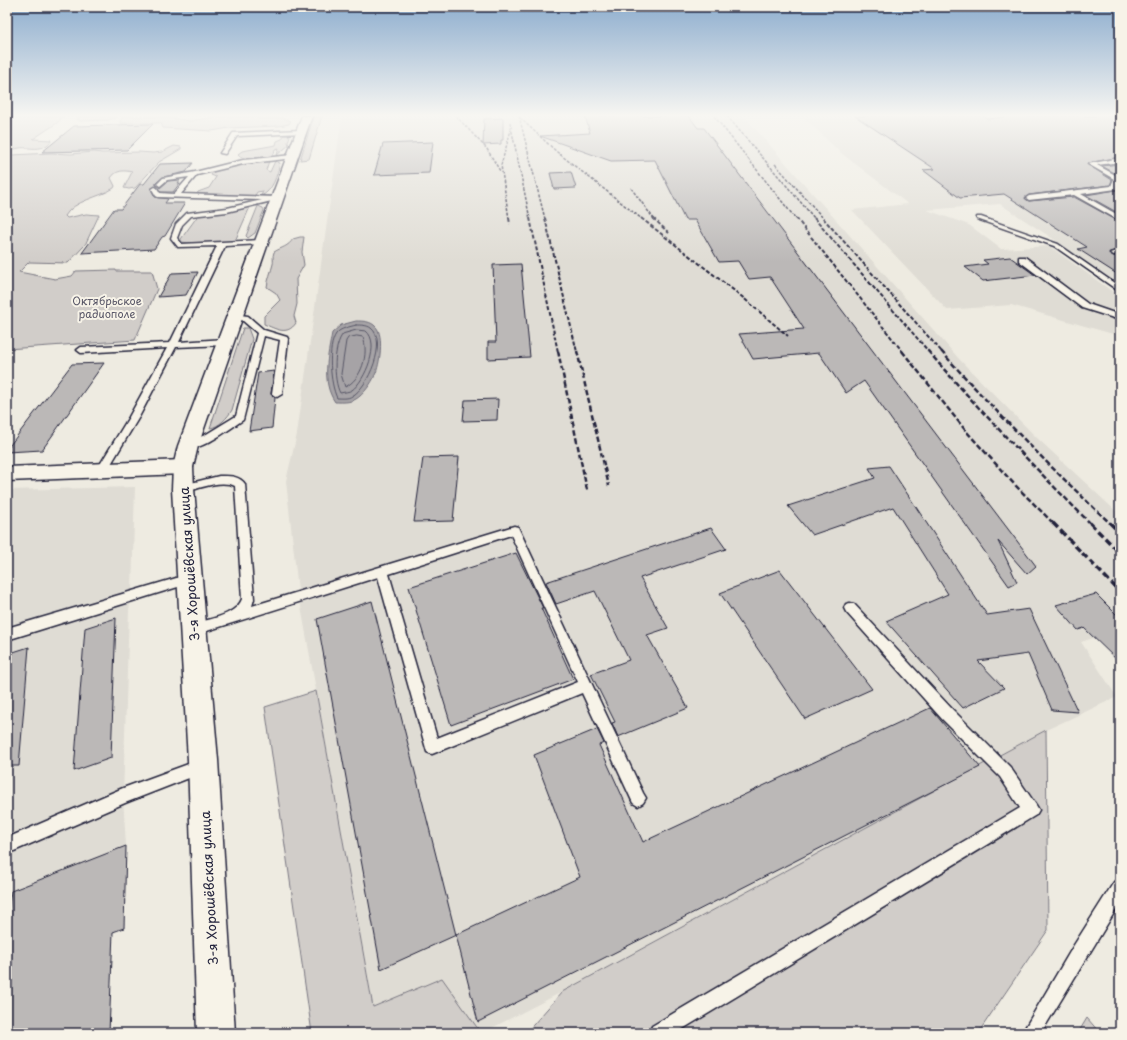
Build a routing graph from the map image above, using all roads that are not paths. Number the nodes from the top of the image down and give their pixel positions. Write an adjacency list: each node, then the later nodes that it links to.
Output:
1 (233, 165): 4 (lane)
2 (289, 165): 10 (street, 3-я Хорошёвская улица)
3 (1092, 165): 7 (lane)
4 (195, 174): 5 (lane); 8 (lane)
5 (160, 184)
6 (155, 190): 8 (lane)
7 (1074, 192): 9 (lane); 12 (lane)
8 (176, 196): 10 (lane)
9 (1030, 198)
10 (277, 199): 13 (street, 3-я Хорошёвская улица); 14 (lane)
11 (979, 218): 16 (lane)
12 (1120, 219)
13 (262, 242): 14 (lane); 17 (street, 3-я Хорошёвская улица)
14 (222, 244): 21 (lane)
15 (1022, 259): 18 (lane)
16 (1120, 290)
17 (235, 316): 19 (lane); 20 (street, 3-я Хорошёвская улица)
18 (1120, 318)
19 (261, 332): 23 (lane); 24 (lane)
20 (225, 342): 21 (lane); 24 (street, 3-я Хорошёвская улица)
21 (173, 345): 22 (lane); 25 (lane)
22 (81, 350)
23 (278, 394)
24 (185, 467): 25 (street); 28 (street, 3-я Хорошёвская улица); 30 (lane)
25 (101, 471): 26 (street)
26 (7, 474)
27 (382, 571): 30 (lane); 33 (lane); 33 (lane)
28 (190, 579): 31 (street, 3-я Хорошёвская улица); 32 (lane)
29 (850, 608): 39 (lane)
30 (235, 616): 31 (lane)
31 (194, 629): 34 (street, 3-я Хорошёвская улица)
32 (7, 634)
33 (586, 685): 35 (lane)
34 (203, 766): 36 (lane); 38 (street, 3-я Хорошёвская улица)
35 (638, 798)
36 (7, 846)
37 (1120, 888): 40 (lane)
38 (216, 1033)
39 (659, 1033)
40 (1031, 1033)

